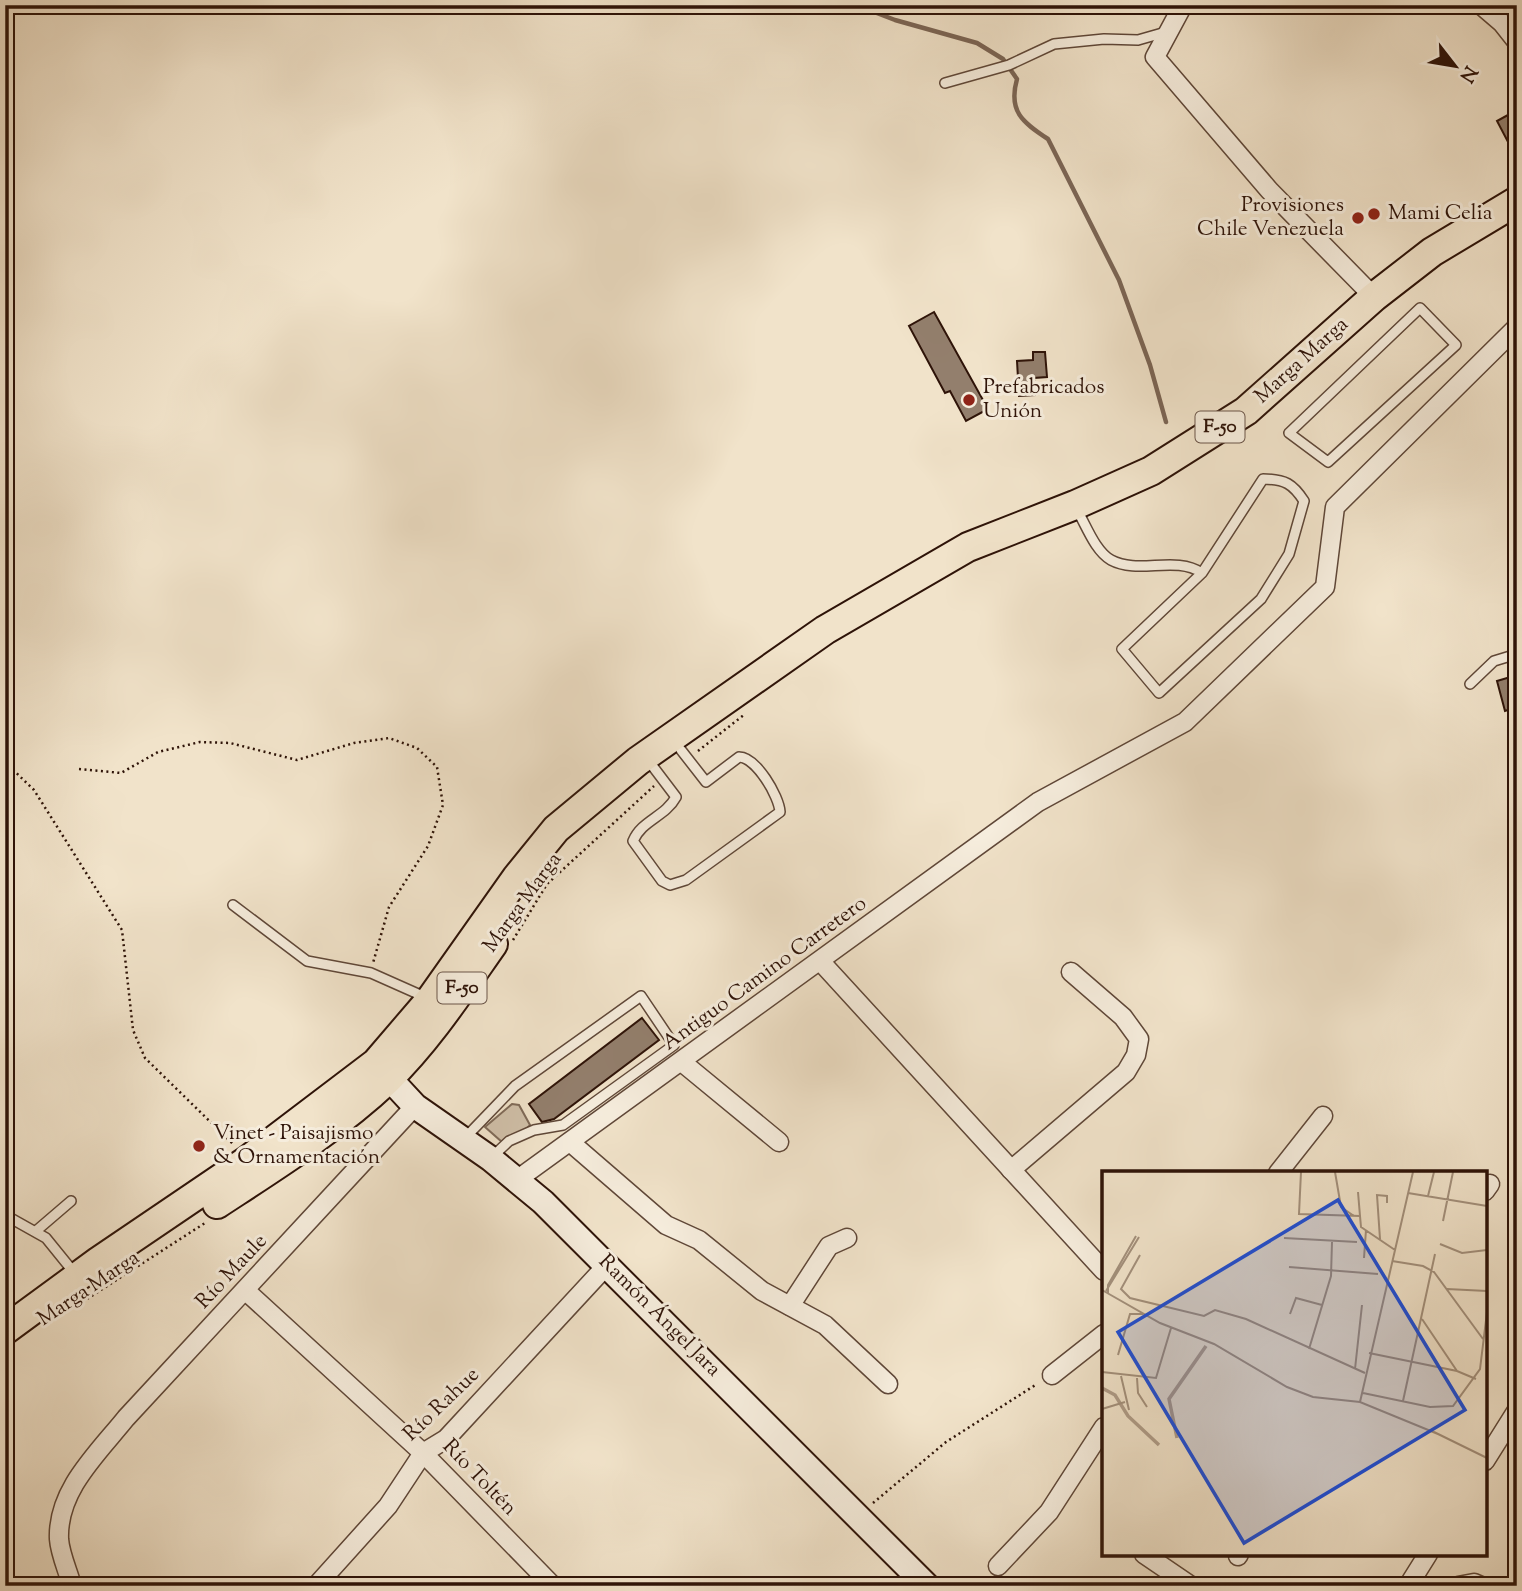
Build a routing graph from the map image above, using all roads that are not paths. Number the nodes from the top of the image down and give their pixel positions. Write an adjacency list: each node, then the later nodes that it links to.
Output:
1 (1183, 5): 3 (street)
2 (1480, 5): 4 (street)
3 (1166, 32): 5 (lane); 7 (street)
4 (1517, 42)
5 (945, 83)
6 (1517, 201): 7 (main road, Marga Marga / F-50)
7 (1374, 297): 10 (main road, Marga Marga / F-50)
8 (1517, 327): 18 (street, Antiguo Camino Carretero)
9 (1289, 433): 9 (lane)
10 (1075, 505): 11 (lane); 12 (main road, Marga Marga / F-50)
11 (1202, 573): 11 (lane)
12 (888, 596): 15 (main road, Marga Marga / F-50); 20 (main road, Marga Marga / F-50)
13 (1517, 654): 14 (lane)
14 (1470, 684)
15 (681, 750): 16 (main road, Marga Marga / F-50); 16 (lane)
16 (654, 768): 22 (main road, Marga Marga / F-50)
17 (233, 905): 20 (lane)
18 (821, 962): 21 (street, Antiguo Camino Carretero); 29 (street)
19 (1071, 972): 29 (street)
20 (430, 1000): 22 (main road, Marga Marga / F-50)
21 (683, 1063): 26 (street, Antiguo Camino Carretero); 27 (street)
22 (382, 1070): 23 (main road, Ramón Ángel Jara); 38 (main road, Marga Marga / F-50); 43 (main road, Marga Marga / F-50)
23 (415, 1106): 25 (main road, Ramón Ángel Jara); 39 (street, Río Maule)
24 (1323, 1116): 30 (street)
25 (463, 1140): 28 (main road, Ramón Ángel Jara); 28 (lane)
26 (570, 1142): 31 (street, Antiguo Camino Carretero); 40 (street)
27 (779, 1142)
28 (491, 1159): 31 (main road, Ramón Ángel Jara)
29 (1011, 1170): 37 (street)
30 (1280, 1171)
31 (518, 1180): 36 (main road, Ramón Ángel Jara)
32 (71, 1201): 34 (lane)
33 (5, 1215): 34 (lane)
34 (36, 1231): 38 (lane)
35 (847, 1238): 40 (street)
36 (608, 1264): 48 (street, Río Rahue); 56 (main road, Ramón Ángel Jara)
37 (1102, 1269)
38 (77, 1277): 41 (main road, Marga Marga / F-50)
39 (246, 1291): 48 (street, Río Toltén); 53 (street, Río Maule)
40 (790, 1306): 45 (street)
41 (5, 1330)
42 (1102, 1336): 44 (street)
43 (5, 1345)
44 (1052, 1375)
45 (888, 1384)
46 (1517, 1410): 49 (street)
47 (1102, 1430): 52 (street)
48 (423, 1453): 54 (street, Río Rahue); 55 (street, Río Toltén)
49 (1487, 1458)
50 (1147, 1556): 57 (street)
51 (1427, 1556): 58 (street)
52 (998, 1566)
53 (72, 1586)
54 (316, 1586)
55 (553, 1586)
56 (927, 1586)
57 (1191, 1586)
58 (1408, 1586)
59 (1458, 1586): 60 (street)
60 (1482, 1586)

